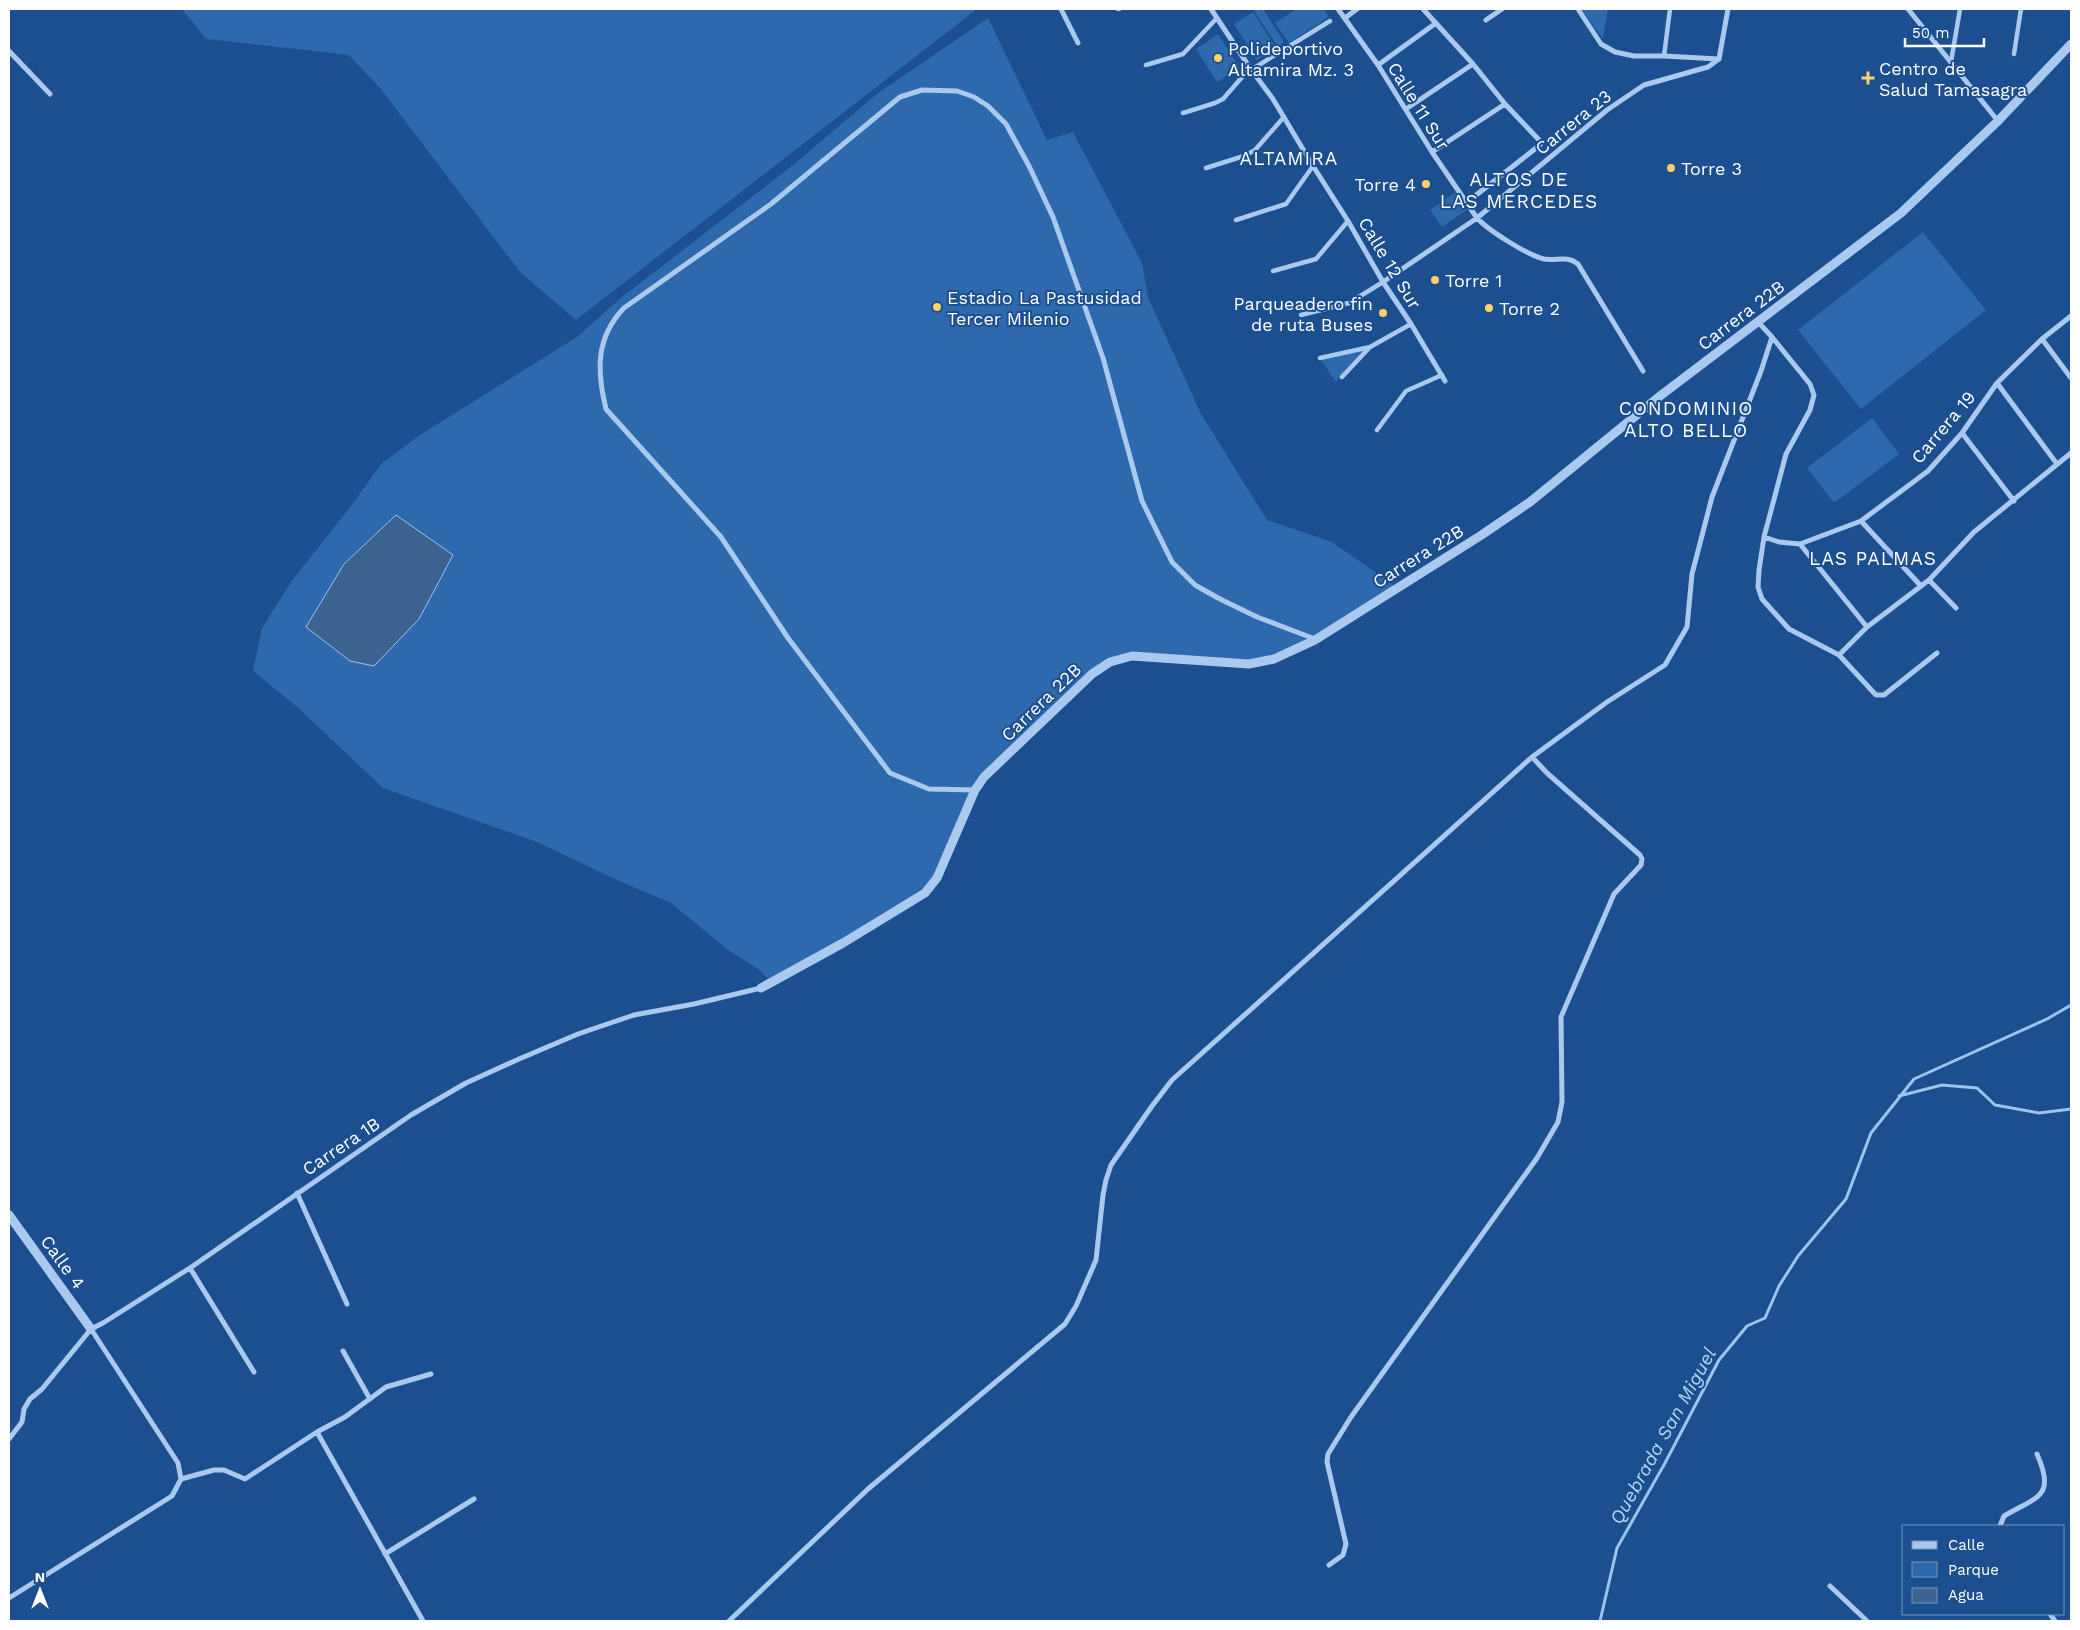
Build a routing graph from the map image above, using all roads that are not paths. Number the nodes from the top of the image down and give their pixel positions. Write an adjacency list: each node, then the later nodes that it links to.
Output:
1 (1061, 9): 18 (street)
2 (1211, 9): 13 (street, Calle 12 Sur)
3 (1338, 9): 14 (street, Calle 11 Sur)
4 (1358, 9): 14 (street)
5 (1423, 9): 17 (street)
6 (1502, 9): 15 (street)
7 (1578, 9): 22 (street)
8 (1670, 9): 22 (street)
9 (1728, 9): 23 (street)
10 (1908, 9): 24 (street)
11 (1960, 9): 24 (street)
12 (2020, 9): 21 (street)
13 (1217, 18): 26 (street); 28 (street, Calle 12 Sur)
14 (1345, 18): 27 (street, Calle 11 Sur)
15 (1486, 20)
16 (1330, 21): 28 (street)
17 (1436, 23): 25 (street); 27 (street)
18 (1078, 43)
19 (2071, 44): 34 (street, Carrera 22B)
20 (9, 51): 29 (street)
21 (2014, 54)
22 (1664, 56): 23 (street)
23 (1719, 59): 39 (street, Carrera 23)
24 (1952, 62): 34 (street)
25 (1473, 64): 30 (street); 31 (street)
26 (1146, 65)
27 (1378, 65): 31 (street, Calle 11 Sur)
28 (1250, 69): 32 (street); 33 (street, Calle 12 Sur)
29 (50, 94)
30 (1505, 104): 35 (street); 38 (street)
31 (1406, 110): 35 (street, Calle 11 Sur)
32 (1183, 113)
33 (1284, 117): 36 (street, Calle 12 Sur); 37 (street)
34 (1998, 120): 46 (street, Carrera 22B)
35 (1432, 152): 38 (street, Calle 11 Sur)
36 (1313, 166): 40 (street); 41 (street, Calle 12 Sur)
37 (1206, 168)
38 (1466, 202): 39 (street, Calle 11 Sur)
39 (1477, 218): 43 (street, Carrera 23); 52 (street, Calle 11 Sur)
40 (1236, 220)
41 (1348, 221): 42 (street); 43 (street, Calle 12 Sur)
42 (1273, 271)
43 (1383, 282): 44 (street); 47 (street, Calle 12 Sur)
44 (1301, 315)
45 (2071, 316): 49 (street, Carrera 19)
46 (1759, 323): 48 (street); 70 (street, Carrera 22B)
47 (1411, 324): 50 (street); 53 (street, Calle 12 Sur)
48 (1772, 337): 64 (street); 73 (street)
49 (2042, 339): 55 (street); 57 (street, Carrera 19)
50 (1370, 347): 51 (street); 54 (street)
51 (1320, 358)
52 (1643, 371)
53 (1442, 375): 56 (street, Calle 12 Sur); 58 (street)
54 (1342, 377)
55 (2071, 378)
56 (1445, 382)
57 (1997, 383): 59 (street, Carrera 19); 61 (street)
58 (1377, 430)
59 (1962, 433): 62 (street); 63 (street, Carrera 19)
60 (2071, 453): 61 (street)
61 (2057, 464): 62 (street)
62 (2014, 501): 66 (street)
63 (1861, 521): 65 (street, Carrera 19); 67 (street)
64 (1764, 536): 65 (street, Carrera 19); 72 (street)
65 (1800, 544): 69 (street)
66 (1929, 580): 67 (street); 68 (street)
67 (1921, 586): 69 (street)
68 (1956, 608)
69 (1867, 627): 72 (street)
70 (1315, 640): 74 (street, Carrera 22B); 74 (street)
71 (1937, 653): 72 (street)
72 (1840, 655)
73 (1532, 757): 92 (street); 96 (street)
74 (975, 790): 75 (street, Carrera 22B)
75 (761, 988): 76 (street, Carrera 1B)
76 (297, 1193): 78 (street, Carrera 1B); 79 (street)
77 (9, 1214): 80 (street, Calle 4)
78 (190, 1268): 80 (street, Carrera 1B); 82 (street)
79 (347, 1304)
80 (91, 1328): 86 (street, Carrera 1B); 88 (street)
81 (343, 1351): 84 (street)
82 (254, 1372)
83 (431, 1374): 84 (street)
84 (370, 1399): 85 (street)
85 (317, 1432): 88 (street); 91 (street)
86 (9, 1440)
87 (2037, 1454): 90 (street)
88 (181, 1479): 94 (street)
89 (474, 1499): 91 (street)
90 (2000, 1525)
91 (385, 1554): 95 (street)
92 (1329, 1565)
93 (1830, 1586): 97 (street)
94 (9, 1598)
95 (423, 1621)
96 (728, 1621)
97 (1868, 1621)

